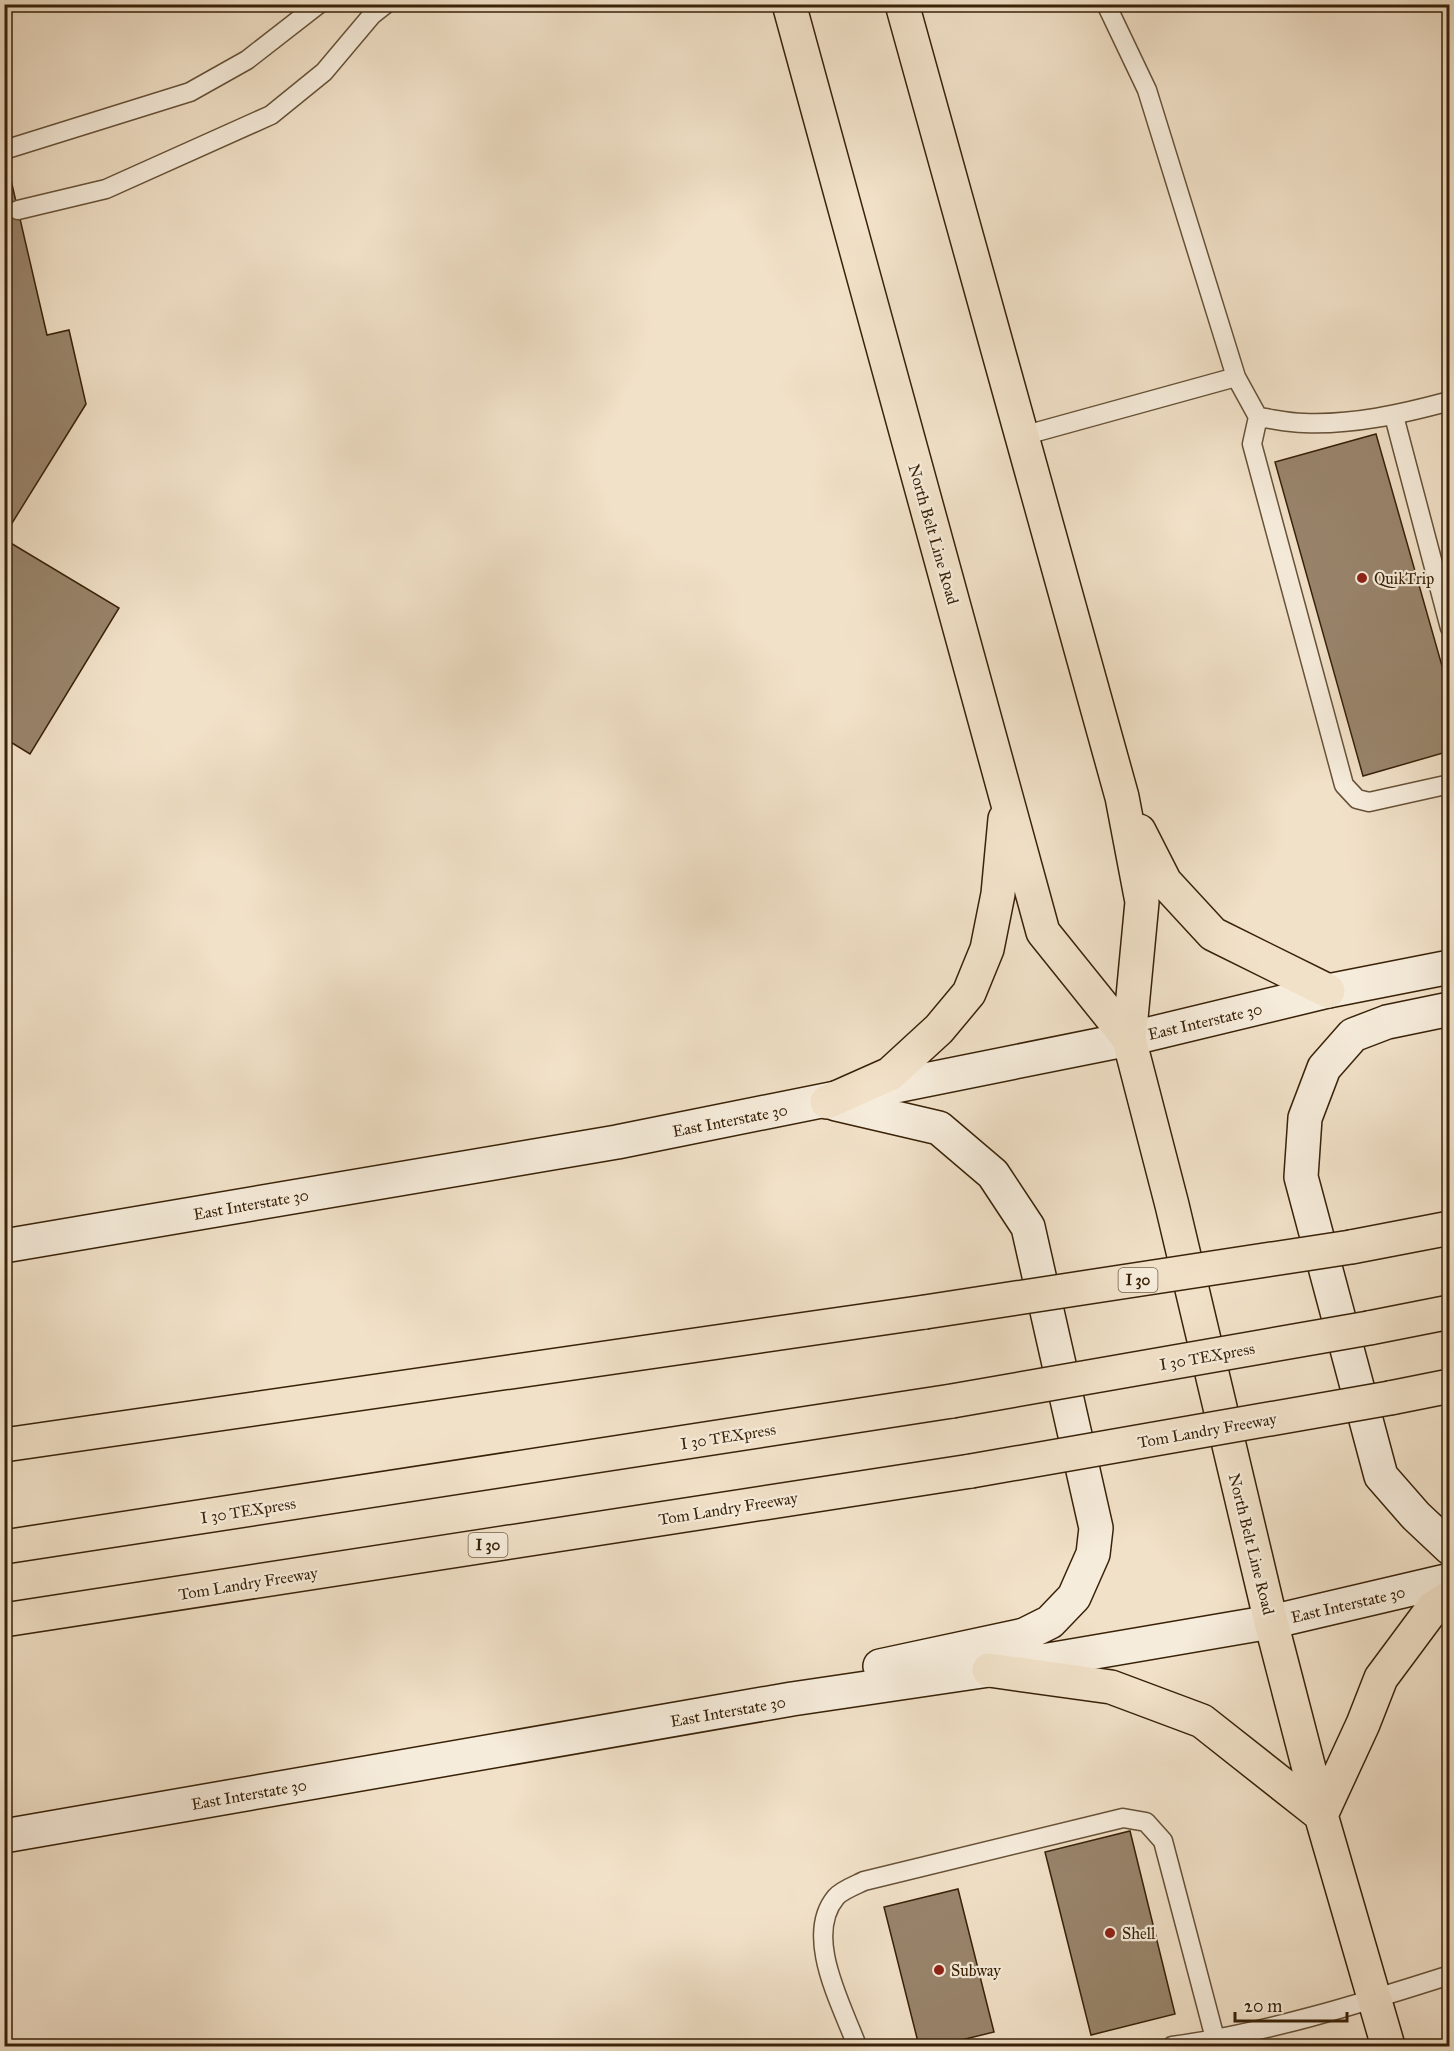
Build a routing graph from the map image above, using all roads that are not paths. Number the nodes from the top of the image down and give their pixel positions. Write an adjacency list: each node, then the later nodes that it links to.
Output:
1 (319, 4): 6 (lane)
2 (386, 4): 7 (lane)
3 (789, 4): 16 (main road, North Belt Line Road)
4 (902, 4): 12 (main road, North Belt Line Road)
5 (1106, 4): 8 (lane)
6 (4, 150)
7 (18, 210)
8 (1236, 377): 11 (lane); 12 (lane)
9 (1449, 401): 10 (lane)
10 (1394, 416): 11 (lane); 13 (lane)
11 (1258, 417): 14 (lane)
12 (1022, 436): 15 (main road, North Belt Line Road)
13 (1449, 628)
14 (1449, 784)
15 (1122, 797): 18 (main road); 20 (main road, North Belt Line Road)
16 (1007, 799): 20 (main road, North Belt Line Road); 21 (main road)
17 (1449, 967): 18 (main road, East Interstate 30)
18 (1328, 991): 20 (main road, East Interstate 30)
19 (1449, 1009): 28 (main road)
20 (1129, 1039): 21 (main road, East Interstate 30); 32 (main road, North Belt Line Road)
21 (827, 1101): 23 (main road, East Interstate 30); 34 (main road)
22 (1449, 1228): 26 (main road, I 30, bridge)
23 (4, 1246)
24 (1449, 1312): 27 (main road, I 30 TEXpress, bridge)
25 (1449, 1386): 31 (main road, Tom Landry Freeway / I 30, bridge)
26 (9, 1443)
27 (4, 1547)
28 (1449, 1548)
29 (1449, 1580): 32 (main road, East Interstate 30)
30 (1449, 1597): 35 (main road)
31 (4, 1620)
32 (1271, 1622): 33 (main road, East Interstate 30); 35 (main road, North Belt Line Road)
33 (989, 1670): 34 (main road, East Interstate 30); 35 (main road)
34 (792, 1700): 36 (main road, East Interstate 30)
35 (1322, 1815): 38 (main road, North Belt Line Road)
36 (4, 1836)
37 (1449, 1975): 38 (lane)
38 (1375, 1999): 39 (lane); 42 (main road, North Belt Line Road)
39 (1217, 2043): 40 (lane); 41 (lane)
40 (857, 2046)
41 (1172, 2046)
42 (1388, 2046)

